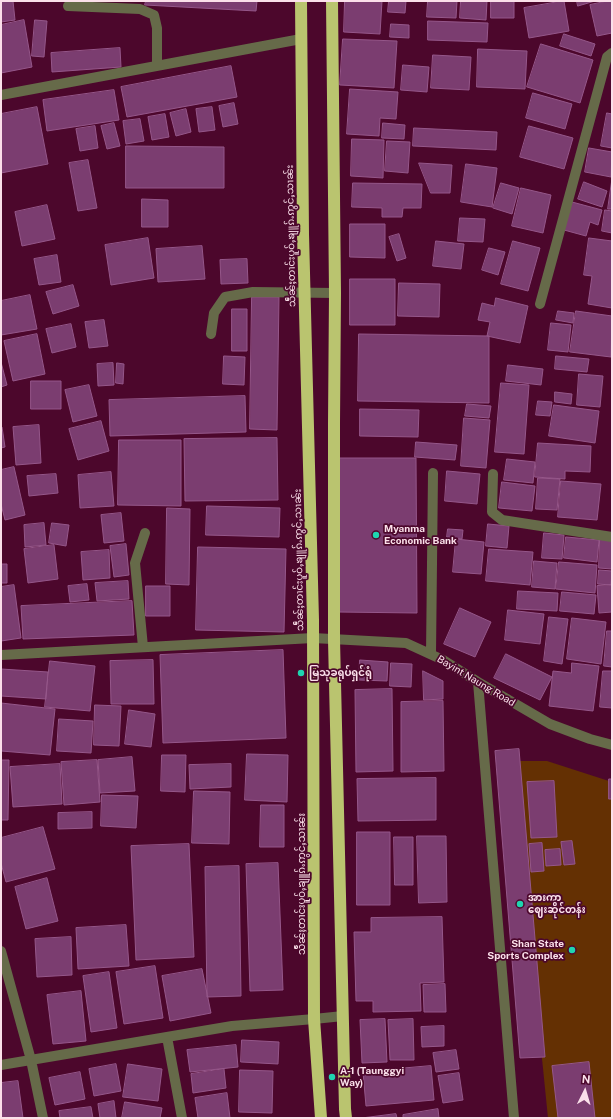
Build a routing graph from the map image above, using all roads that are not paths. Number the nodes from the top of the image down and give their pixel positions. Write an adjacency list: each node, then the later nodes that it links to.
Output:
1 (301, 1): 4 (highway, သဵႅၼ်ႈတၢင်းပူဝ်ႇၶျူၵ်ႉဢွင်ႇသၢၼ်း)
2 (332, 1): 9 (highway)
3 (68, 6): 6 (street)
4 (301, 38): 6 (street); 8 (highway, သဵႅၼ်ႈတၢင်းပူဝ်ႇၶျူၵ်ႉဢွင်ႇသၢၼ်း)
5 (612, 53): 10 (street)
6 (156, 66): 7 (street)
7 (1, 95)
8 (304, 292): 9 (street); 11 (street); 16 (highway, သဵႅၼ်ႈတၢင်းပူဝ်ႇၶျူၵ်ႉဢွင်ႇသၢၼ်း)
9 (335, 293): 17 (highway)
10 (540, 304)
11 (211, 334)
12 (433, 473): 20 (street)
13 (493, 474): 15 (street)
14 (145, 534): 18 (street)
15 (612, 537)
16 (313, 638): 17 (street, Bayint Naung Road); 18 (street, Bayint Naung Road); 25 (highway, သဵႅၼ်ႈတၢင်းပူဝ်ႇၶျူၵ်ႉဢွင်ႇသၢၼ်း)
17 (334, 640): 20 (street, Bayint Naung Road); 24 (highway)
18 (143, 647): 19 (street, Bayint Naung Road)
19 (1, 654)
20 (431, 654): 21 (street, Bayint Naung Road)
21 (478, 682): 22 (street, Bayint Naung Road); 33 (street)
22 (612, 745)
23 (1, 951): 27 (street)
24 (343, 1016): 25 (street); 32 (highway)
25 (314, 1019): 26 (street); 31 (highway, သဵႅၼ်ႈတၢင်းပူဝ်ႇၶျူၵ်ႉဢွင်ႇသၢၼ်း)
26 (167, 1037): 27 (street); 30 (street)
27 (31, 1060): 28 (street); 29 (street)
28 (1, 1065)
29 (43, 1118)
30 (182, 1118)
31 (321, 1118)
32 (346, 1118)
33 (514, 1118)

